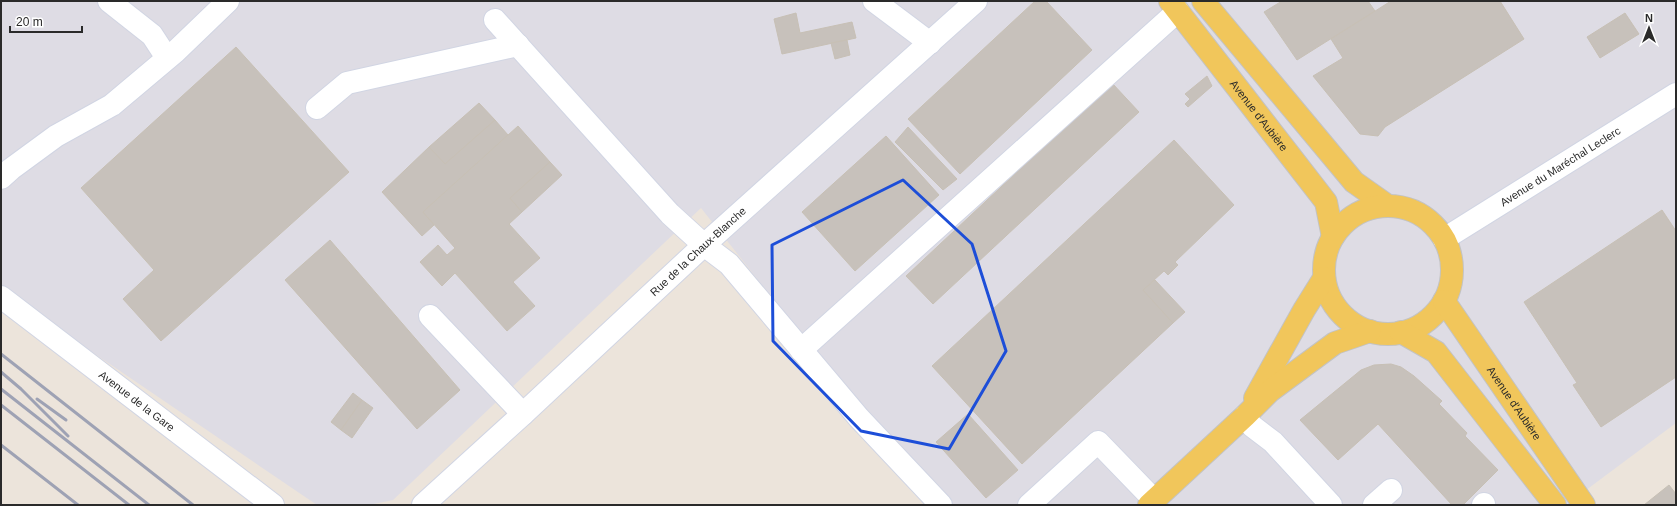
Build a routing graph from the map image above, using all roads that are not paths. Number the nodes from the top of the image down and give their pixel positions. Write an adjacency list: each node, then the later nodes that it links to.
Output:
1 (109, 1): 10 (street)
2 (228, 1): 10 (street)
3 (874, 1): 8 (street)
4 (976, 1): 8 (street, Rue de la Chaux-Blanche)
5 (1203, 1): 14 (main road)
6 (1174, 6): 15 (main road, Avenue d'Aubière); 24 (street)
7 (495, 20): 9 (street)
8 (930, 43): 17 (street, Rue de la Chaux-Blanche)
9 (518, 45): 12 (street); 17 (street)
10 (167, 58): 13 (street)
11 (1675, 98): 16 (street, Avenue du Maréchal Leclerc)
12 (317, 108)
13 (1, 178)
14 (1388, 206): 15 (main road); 16 (main road)
15 (1333, 237): 18 (main road)
16 (1444, 239): 20 (main road)
17 (704, 245): 24 (street); 25 (street, Rue de la Chaux-Blanche)
18 (1324, 278): 22 (main road); 26 (main road)
19 (1, 297): 29 (street, Avenue de la Gare)
20 (1444, 300): 23 (main road); 36 (main road, Avenue d'Aubière)
21 (430, 316): 25 (street)
22 (1370, 331): 23 (main road); 26 (main road)
23 (1401, 332): 35 (main road)
24 (802, 350): 31 (street)
25 (523, 414): 30 (street, Rue de la Chaux-Blanche)
26 (1245, 416): 28 (main road); 33 (street)
27 (1391, 490): 34 (street)
28 (1152, 502): 32 (street)
29 (273, 505)
30 (423, 505)
31 (941, 505)
32 (1029, 505)
33 (1331, 505)
34 (1374, 505)
35 (1555, 505)
36 (1584, 505)

